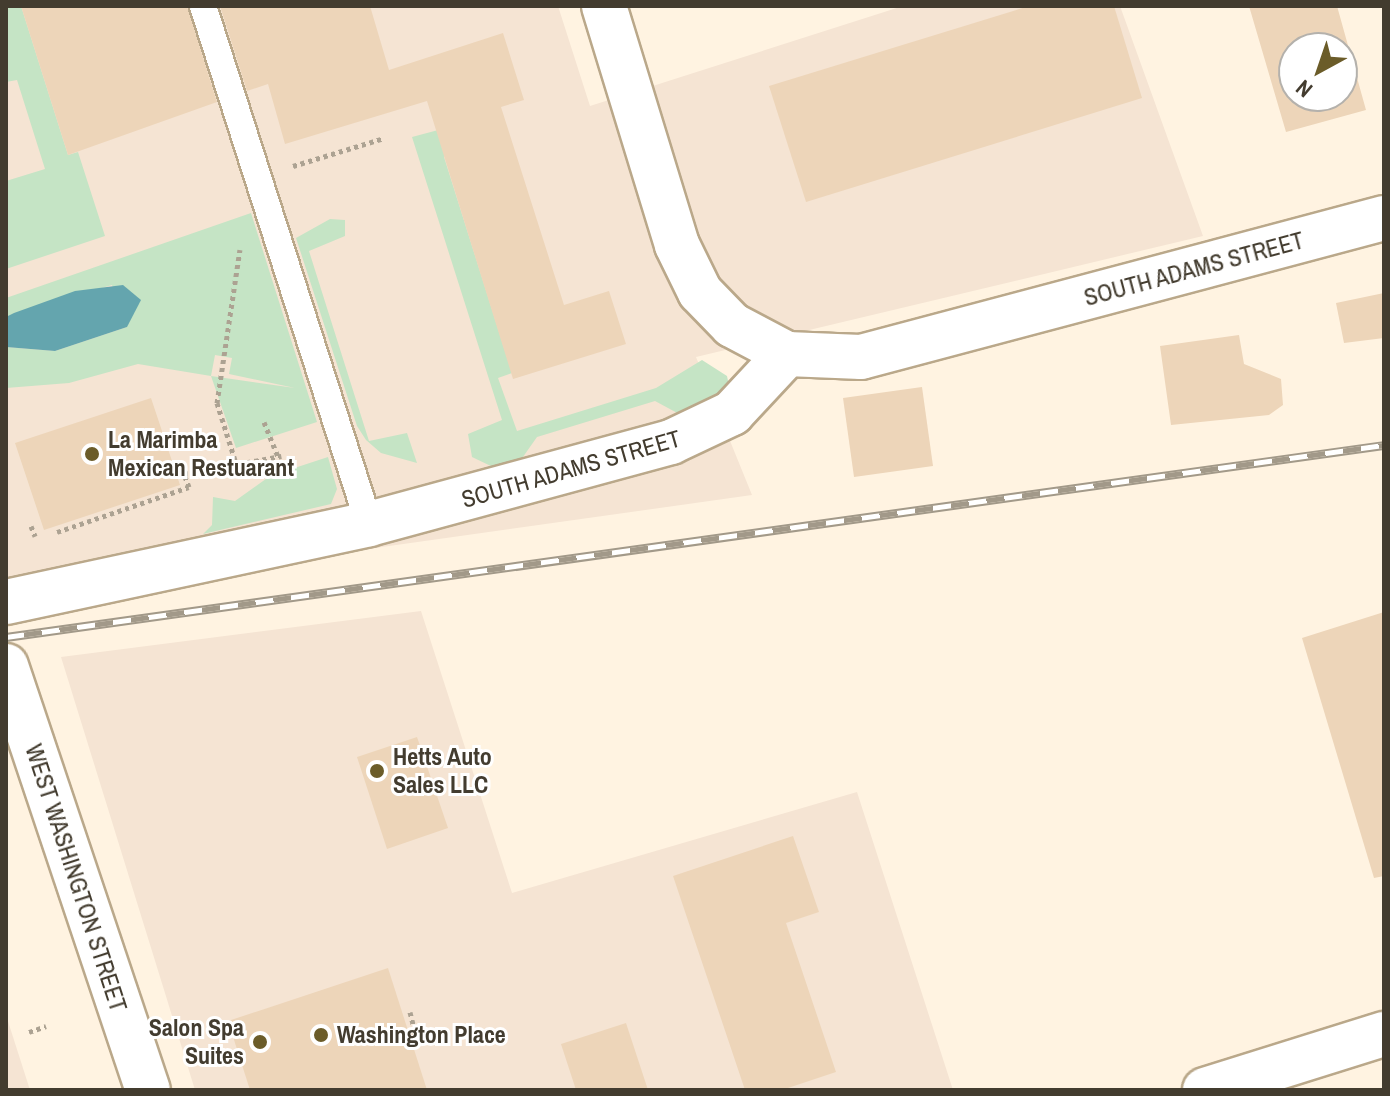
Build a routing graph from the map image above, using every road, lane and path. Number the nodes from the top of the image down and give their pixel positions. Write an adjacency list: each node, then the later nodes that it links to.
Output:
1 (203, 6): 10 (lane)
2 (604, 6): 7 (street)
3 (384, 138): 4 (path)
4 (282, 170)
5 (1384, 218): 7 (street, SOUTH ADAMS STREET)
6 (242, 242): 9 (path)
7 (787, 354): 10 (street, SOUTH ADAMS STREET)
8 (264, 422): 9 (path)
9 (235, 460): 12 (path)
10 (369, 524): 14 (street, SOUTH ADAMS STREET)
11 (31, 526): 13 (path)
12 (57, 532)
13 (35, 536)
14 (6, 602)
15 (7, 672): 21 (street, WEST WASHINGTON STREET)
16 (410, 1012): 20 (path)
17 (46, 1026): 18 (path)
18 (29, 1032)
19 (1384, 1034): 22 (street)
20 (416, 1036)
21 (148, 1090)
22 (1205, 1090)

